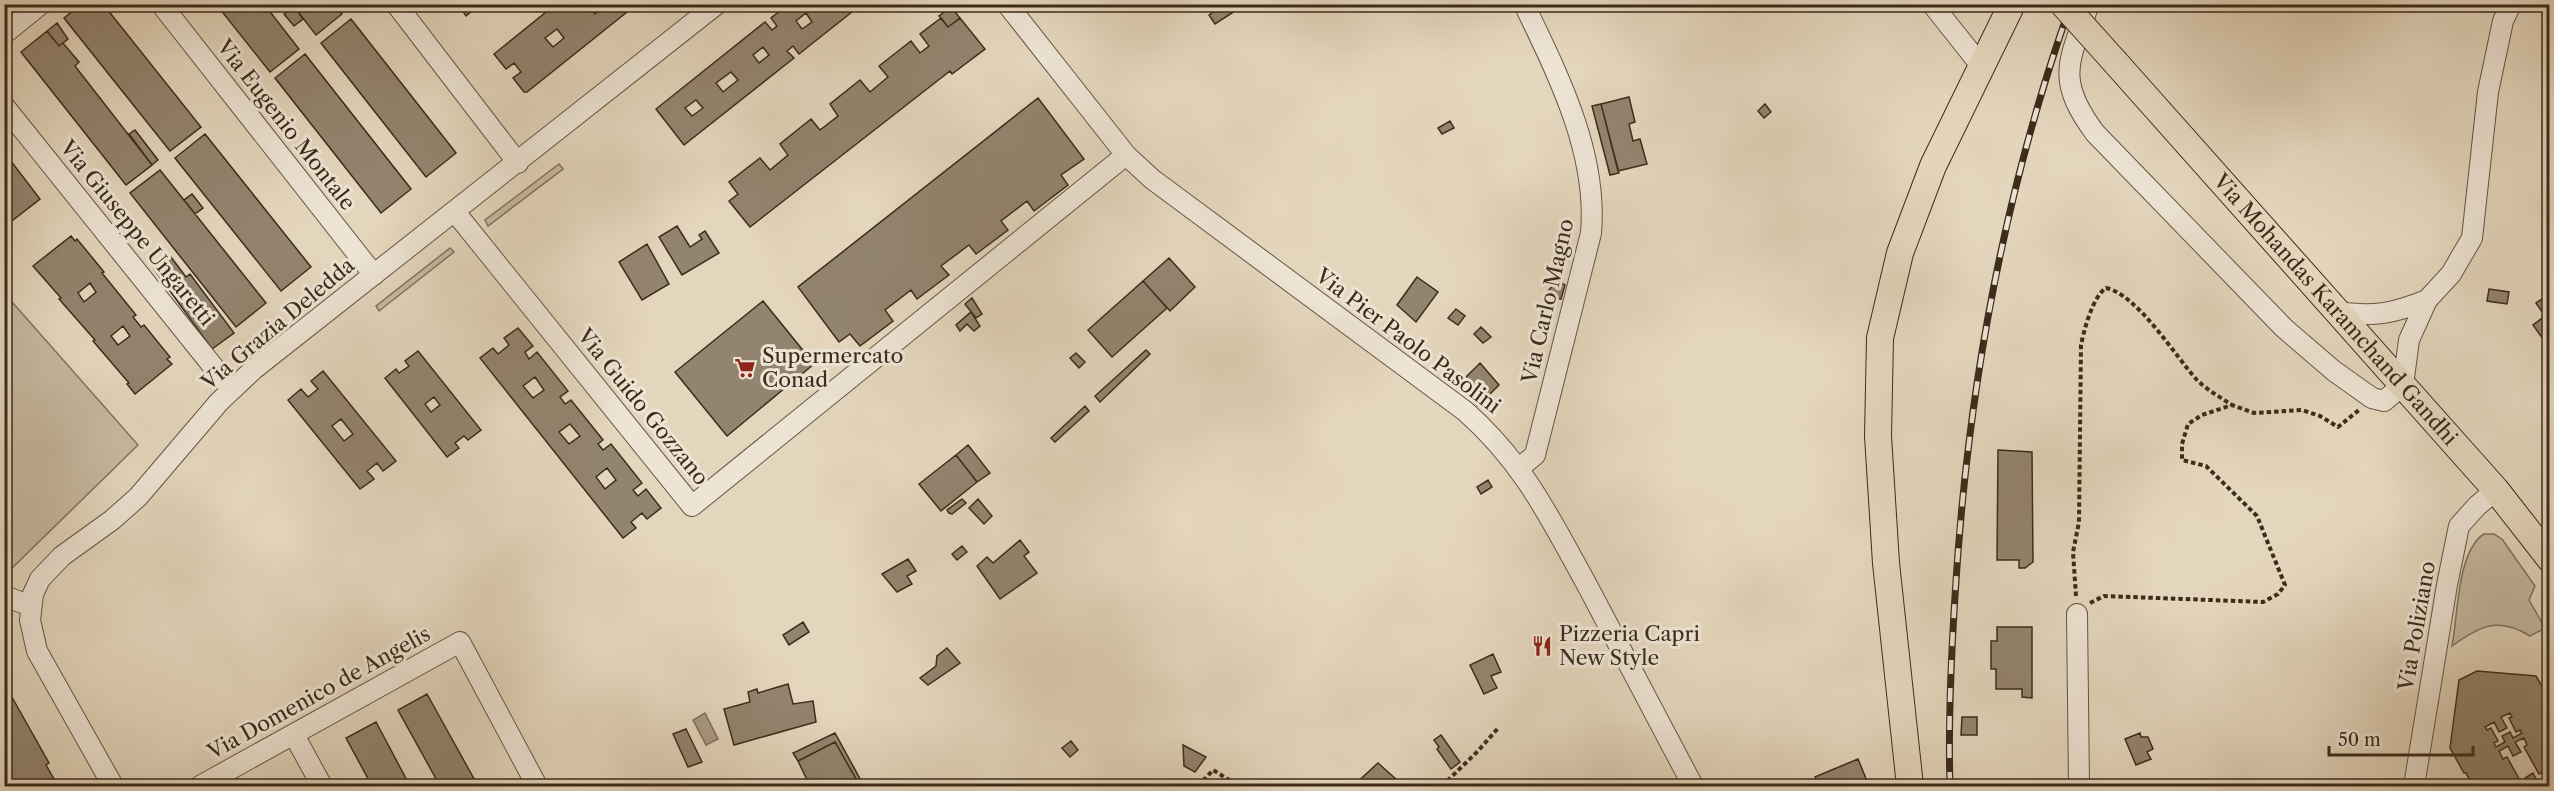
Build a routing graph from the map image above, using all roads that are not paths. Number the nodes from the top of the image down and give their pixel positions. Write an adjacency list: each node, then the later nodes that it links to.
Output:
1 (41, 4): 12 (street)
2 (161, 4): 18 (street, Via Eugenio Montale)
3 (396, 4): 16 (street)
4 (717, 4): 16 (street, Via Grazia Deledda)
5 (1007, 4): 15 (street, Via Pier Paolo Pasolini)
6 (1524, 4): 23 (street, Via Carlo Magno)
7 (1932, 4): 13 (street)
8 (2012, 4): 13 (main road)
9 (2062, 4): 20 (main road, Via Mohandas Karamchand Gandhi, bridge)
10 (2089, 4): 21 (street)
11 (2511, 4): 19 (street)
12 (4, 34)
13 (1982, 67): 35 (main road)
14 (4, 105): 22 (street, Via Giuseppe Ungaretti)
15 (1126, 155): 17 (street, Via Guido Gozzano); 23 (street, Via Pier Paolo Pasolini)
16 (518, 163): 17 (street, Via Grazia Deledda)
17 (455, 212): 18 (street, Via Grazia Deledda)
18 (374, 275): 22 (street, Via Grazia Deledda)
19 (2427, 300): 20 (street); 21 (street)
20 (2336, 312): 21 (main road, Via Mohandas Karamchand Gandhi)
21 (2403, 385): 24 (main road, Via Mohandas Karamchand Gandhi)
22 (232, 390): 27 (street, Via Grazia Deledda)
23 (1519, 468): 34 (street, Via Pier Paolo Pasolini)
24 (2496, 490): 25 (main road, Via Mohandas Karamchand Gandhi); 37 (street, Via Poliziano)
25 (2550, 559)
26 (4, 596): 27 (street)
27 (31, 606): 30 (street, Via Grazia Deledda)
28 (2077, 619): 36 (street)
29 (294, 735): 31 (street, Via Domenico de Angelis); 32 (street); 33 (street, Via Domenico de Angelis)
30 (113, 786)
31 (200, 786)
32 (322, 786)
33 (537, 786)
34 (1693, 786)
35 (1910, 786)
36 (2079, 786)
37 (2414, 786)

